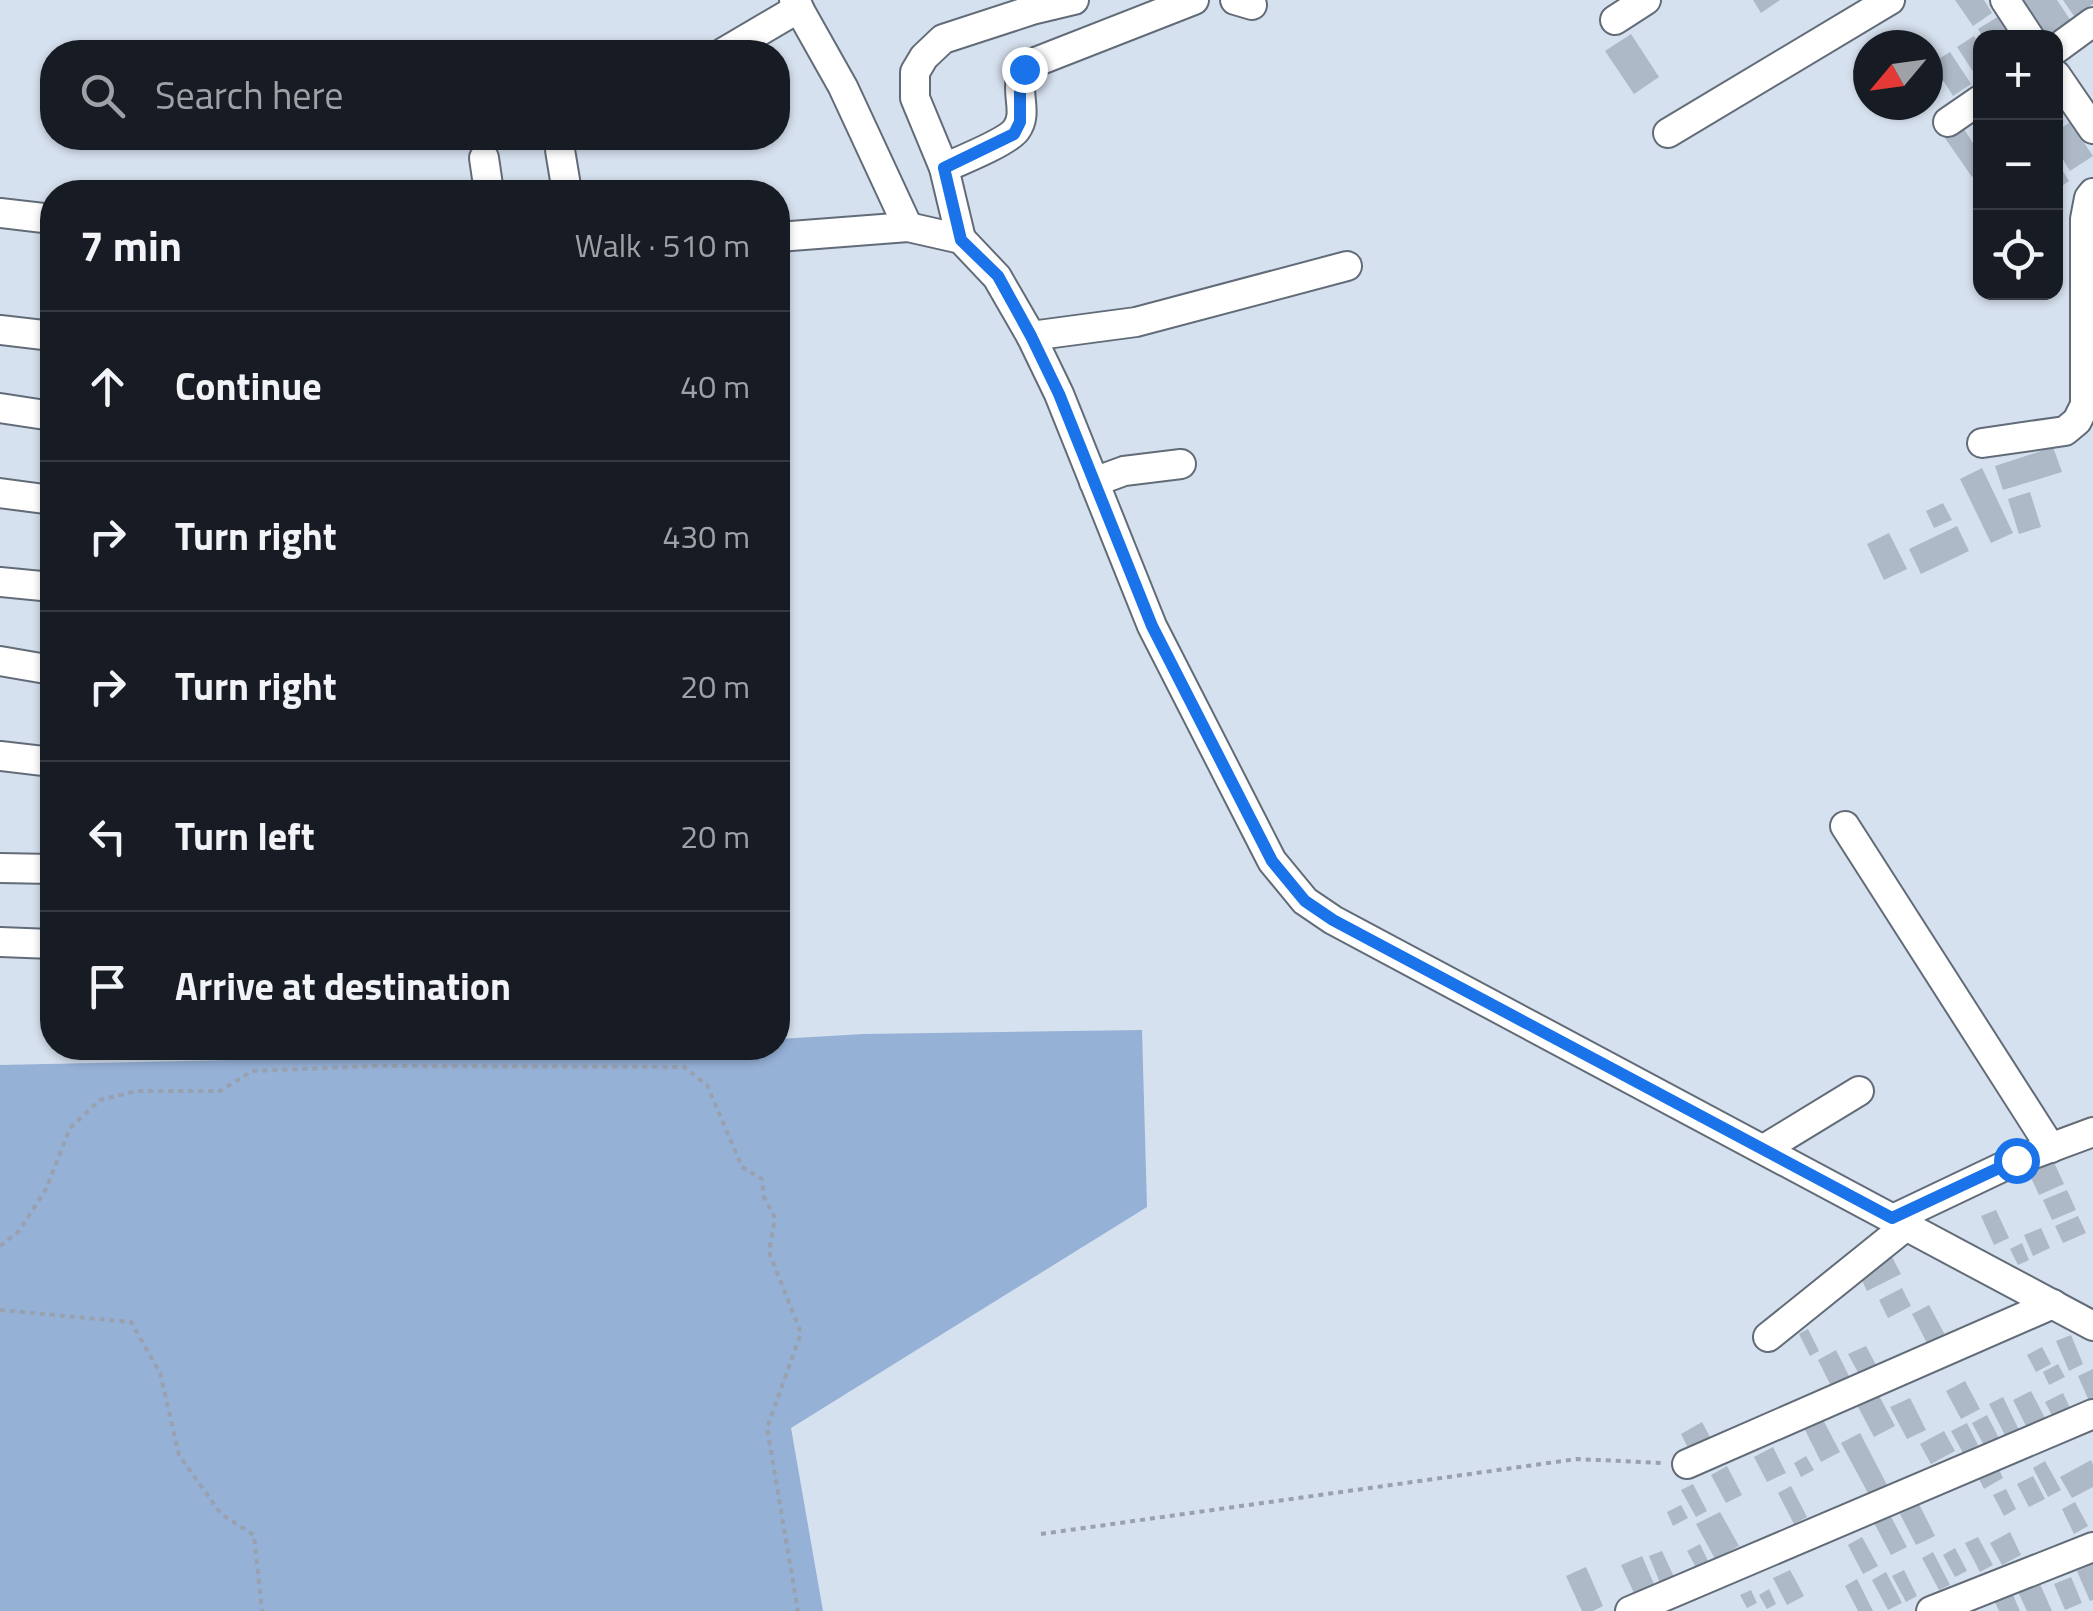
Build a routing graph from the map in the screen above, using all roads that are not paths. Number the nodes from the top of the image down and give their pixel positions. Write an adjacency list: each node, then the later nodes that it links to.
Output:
1 (1074, 0): 19 (street)
2 (1194, 0): 19 (street)
3 (1646, 0): 7 (street)
4 (1890, 0): 16 (street)
5 (2005, 0): 9 (street)
6 (797, 4): 10 (street); 25 (street)
7 (1616, 20)
8 (2093, 22): 11 (street)
9 (2025, 30)
10 (742, 40)
11 (2063, 44)
12 (2063, 85): 15 (street)
13 (1973, 105): 14 (street)
14 (1948, 122)
15 (2093, 130)
16 (1668, 133)
17 (560, 150): 21 (street)
18 (484, 158): 20 (street)
19 (944, 168): 27 (street)
20 (487, 180)
21 (565, 180)
22 (2093, 193): 34 (street)
23 (0, 213): 24 (street)
24 (40, 218)
25 (908, 227): 26 (street); 27 (street)
26 (790, 236)
27 (961, 240): 31 (street)
28 (1348, 266): 31 (street)
29 (0, 330): 30 (street)
30 (40, 335)
31 (1031, 336): 36 (street)
32 (0, 408): 33 (street)
33 (40, 414)
34 (1982, 443)
35 (1182, 464): 36 (street)
36 (1094, 482): 53 (street)
37 (0, 494): 38 (street)
38 (40, 499)
39 (0, 582): 40 (street)
40 (40, 586)
41 (0, 660): 42 (street)
42 (40, 668)
43 (0, 756): 44 (street)
44 (40, 761)
45 (1844, 826): 52 (street)
46 (0, 868): 47 (street)
47 (40, 869)
48 (0, 942): 49 (street)
49 (40, 944)
50 (1858, 1090): 53 (street)
51 (2093, 1132): 52 (street)
52 (2051, 1148): 54 (street)
53 (1764, 1149): 54 (street)
54 (1899, 1222): 55 (street); 57 (street)
55 (2052, 1304): 56 (street); 59 (street)
56 (2093, 1326)
57 (1768, 1337)
58 (2093, 1414): 61 (street)
59 (1687, 1464)
60 (2093, 1546): 62 (street)
61 (1630, 1611)
62 (1931, 1611)

